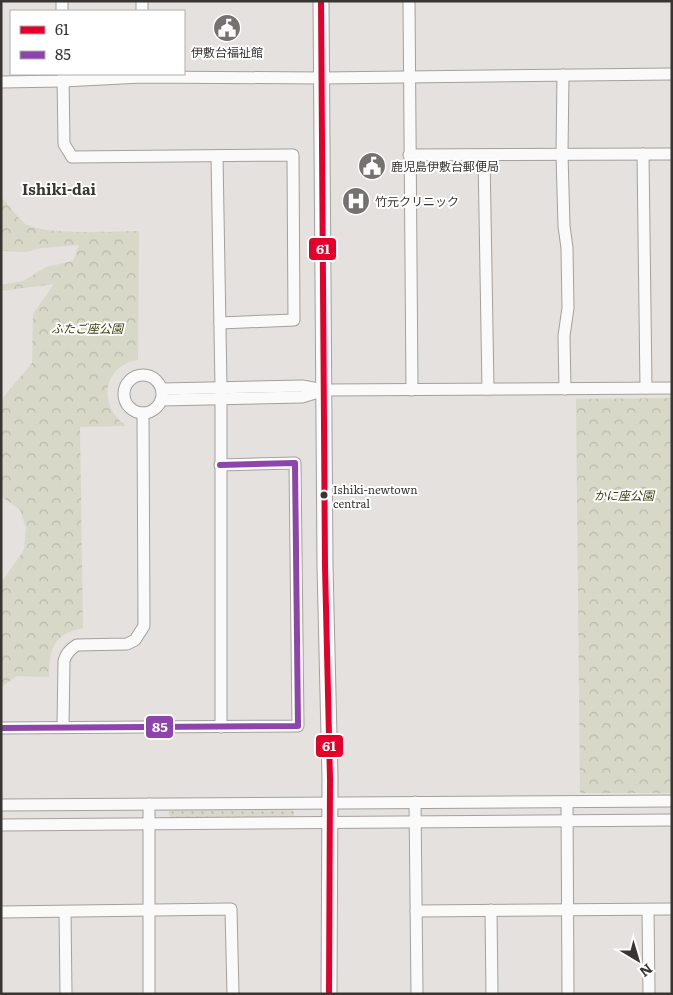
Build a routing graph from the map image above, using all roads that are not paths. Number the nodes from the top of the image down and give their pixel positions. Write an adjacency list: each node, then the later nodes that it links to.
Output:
1 (321, 1): 8 (street)
2 (408, 1): 6 (street)
3 (672, 74): 5 (street)
4 (142, 75): 7 (street); 8 (street)
5 (563, 75): 6 (street); 11 (street)
6 (408, 76): 8 (street); 14 (street)
7 (63, 77): 9 (street); 15 (street)
8 (322, 78): 21 (street)
9 (1, 82)
10 (484, 154): 11 (street); 14 (street); 19 (street)
11 (562, 154): 12 (street); 20 (street)
12 (643, 154): 13 (street); 17 (street)
13 (672, 154)
14 (410, 155): 22 (street)
15 (217, 156): 16 (street); 16 (street)
16 (220, 323): 23 (street)
17 (646, 388): 18 (street); 20 (street)
18 (672, 388)
19 (488, 389): 20 (street); 22 (street)
20 (565, 389)
21 (324, 390): 22 (street); 23 (street); 31 (street)
22 (412, 390)
23 (221, 392): 24 (street); 26 (street)
24 (161, 394): 25 (street); 25 (street)
25 (143, 413): 27 (street)
26 (220, 464): 28 (street); 28 (street)
27 (63, 727): 28 (street); 29 (street)
28 (222, 727)
29 (1, 728)
30 (672, 801): 33 (street)
31 (330, 802): 32 (street); 34 (street); 39 (street)
32 (415, 802): 33 (street); 38 (street)
33 (567, 803): 37 (street)
34 (149, 804): 35 (street); 41 (street)
35 (1, 805)
36 (672, 820): 37 (street)
37 (568, 821): 38 (street); 44 (street)
38 (415, 822): 39 (street); 47 (street)
39 (330, 823): 41 (street); 53 (street)
40 (1, 825): 41 (street)
41 (149, 825): 42 (street)
42 (148, 910): 49 (street); 51 (street); 52 (street)
43 (491, 910): 44 (street); 47 (street); 55 (street)
44 (568, 910): 45 (street); 56 (street)
45 (648, 910): 46 (street); 57 (street)
46 (672, 910)
47 (416, 911): 54 (street)
48 (1, 912): 49 (street)
49 (65, 912): 50 (street)
50 (66, 994)
51 (149, 994)
52 (233, 994)
53 (329, 994)
54 (416, 994)
55 (492, 994)
56 (568, 994)
57 (649, 994)

